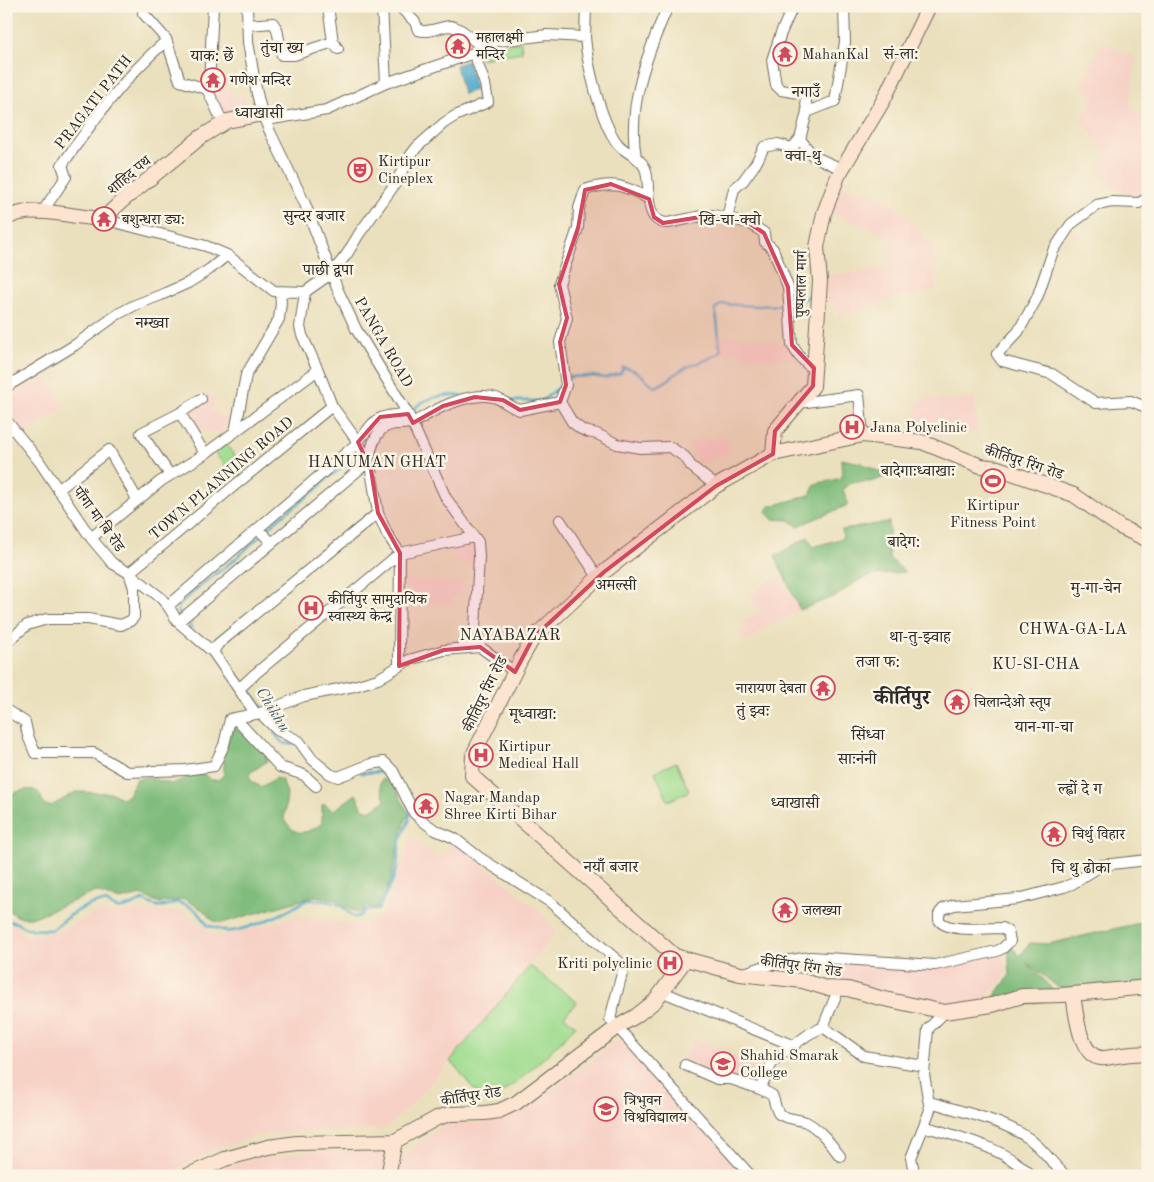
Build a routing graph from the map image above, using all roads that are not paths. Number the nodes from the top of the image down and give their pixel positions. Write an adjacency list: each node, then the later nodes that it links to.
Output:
1 (144, 6): 14 (street)
2 (213, 6): 17 (street)
3 (247, 6): 12 (street, PANGA ROAD)
4 (328, 6): 12 (street)
5 (382, 6): 16 (street)
6 (399, 6): 15 (street)
7 (586, 6): 13 (street)
8 (668, 6): 22 (street)
9 (793, 6): 18 (street)
10 (844, 6): 18 (street)
11 (929, 6): 23 (street, पुष्पलाल मार्ग)
12 (247, 24): 19 (street, PANGA ROAD)
13 (585, 37): 15 (street); 22 (street)
14 (166, 42): 17 (street); 26 (street, PRAGATI PATH)
15 (477, 49): 16 (street); 31 (street)
16 (386, 83): 19 (street)
17 (206, 89): 20 (street)
18 (807, 112): 21 (street)
19 (264, 117): 20 (street, शाहिद पथ); 31 (street, PANGA ROAD)
20 (223, 123): 29 (street, शाहिद पथ)
21 (800, 139): 23 (street); 28 (street)
22 (636, 158): 25 (street)
23 (842, 169): 34 (street, पुष्पलाल मार्ग)
24 (1148, 198): 41 (street)
25 (649, 199): 28 (street); 38 (street)
26 (43, 211): 27 (street); 29 (street)
27 (6, 218)
28 (727, 218): 34 (street)
29 (103, 220): 30 (street)
30 (227, 255): 32 (street); 36 (street)
31 (332, 273): 33 (street); 43 (street, PANGA ROAD)
32 (280, 292): 33 (street); 45 (street)
33 (305, 292): 35 (street)
34 (814, 368): 39 (street, पुष्पलाल मार्ग)
35 (318, 370): 40 (street); 45 (street, TOWN PLANNING ROAD)
36 (6, 387)
37 (201, 399): 42 (street)
38 (560, 402): 43 (street); 52 (street)
39 (799, 403): 46 (street); 49 (street, पुष्पलाल मार्ग)
40 (332, 406): 47 (street); 63 (street, TOWN PLANNING ROAD)
41 (1148, 408)
42 (180, 412): 48 (street); 51 (street)
43 (411, 419): 47 (street); 50 (street); 58 (street, PANGA ROAD)
44 (6, 420): 53 (street, पाँगा मा बि रोड)
45 (236, 432): 48 (street, TOWN PLANNING ROAD)
46 (863, 435): 49 (street, कीर्तिपुर रिंग रोड); 60 (street, कीर्तिपुर रिंग रोड)
47 (358, 442): 50 (street); 57 (street)
48 (205, 454): 51 (street, TOWN PLANNING ROAD)
49 (773, 454): 52 (street, कीर्तिपुर रिंग रोड)
50 (366, 459): 55 (street); 61 (street)
51 (170, 475): 54 (street, TOWN PLANNING ROAD)
52 (716, 486): 64 (street, कीर्तिपुर रिंग रोड)
53 (58, 490): 54 (street); 59 (street, पाँगा मा बि रोड)
54 (138, 499): 59 (street, TOWN PLANNING ROAD)
55 (378, 513): 62 (street); 69 (street)
56 (560, 520): 64 (street)
57 (258, 528): 61 (street); 65 (street)
58 (474, 537): 62 (street); 68 (street, PANGA ROAD)
59 (91, 538): 63 (street, पाँगा मा बि रोड)
60 (1148, 540)
61 (272, 543): 66 (street)
62 (400, 553): 70 (street); 72 (street)
63 (129, 573): 65 (street, पाँगा मा बि रोड); 67 (street)
64 (598, 577): 71 (street, कीर्तिपुर रिंग रोड)
65 (168, 606): 66 (street, पाँगा मा बि रोड)
66 (178, 622): 69 (street, पाँगा मा बि रोड)
67 (6, 643)
68 (480, 647): 70 (street); 71 (street)
69 (213, 652): 72 (street, पाँगा मा बि रोड)
70 (399, 666): 74 (street)
71 (515, 672): 78 (street, कीर्तिपुर रिंग रोड)
72 (239, 689): 74 (street, पाँगा मा बि रोड)
73 (6, 710): 75 (street)
74 (258, 713): 75 (street); 85 (street, पाँगा मा बि रोड)
75 (235, 718): 76 (street)
76 (316, 786)
77 (1148, 860): 79 (street)
78 (686, 959): 79 (street, कीर्तिपुर रिंग रोड); 82 (street, कीर्तिपुर रोड)
79 (740, 974): 81 (street, कीर्तिपुर रिंग रोड)
80 (1148, 987): 83 (street, कीर्तिपुर रिंग रोड)
81 (839, 988): 84 (street, कीर्तिपुर रिंग रोड); 86 (street)
82 (663, 992): 85 (street, कीर्तिपुर रोड); 87 (street)
83 (1073, 994): 84 (street, कीर्तिपुर रिंग रोड); 88 (street)
84 (945, 1012): 90 (street)
85 (617, 1027): 94 (street, कीर्तिपुर रोड); 99 (street)
86 (823, 1027): 87 (street); 90 (street)
87 (792, 1046): 91 (street)
88 (1148, 1054)
89 (685, 1065): 91 (street)
90 (924, 1066): 92 (street)
91 (760, 1089): 95 (street)
92 (930, 1102): 93 (street); 103 (street)
93 (924, 1126): 96 (street); 102 (street)
94 (395, 1141): 97 (street, कीर्तिपुर रोड); 98 (street)
95 (840, 1156)
96 (911, 1158): 100 (street); 101 (street)
97 (186, 1176)
98 (388, 1176)
99 (750, 1176)
100 (915, 1176)
101 (922, 1176)
102 (1032, 1176)
103 (1066, 1176)

